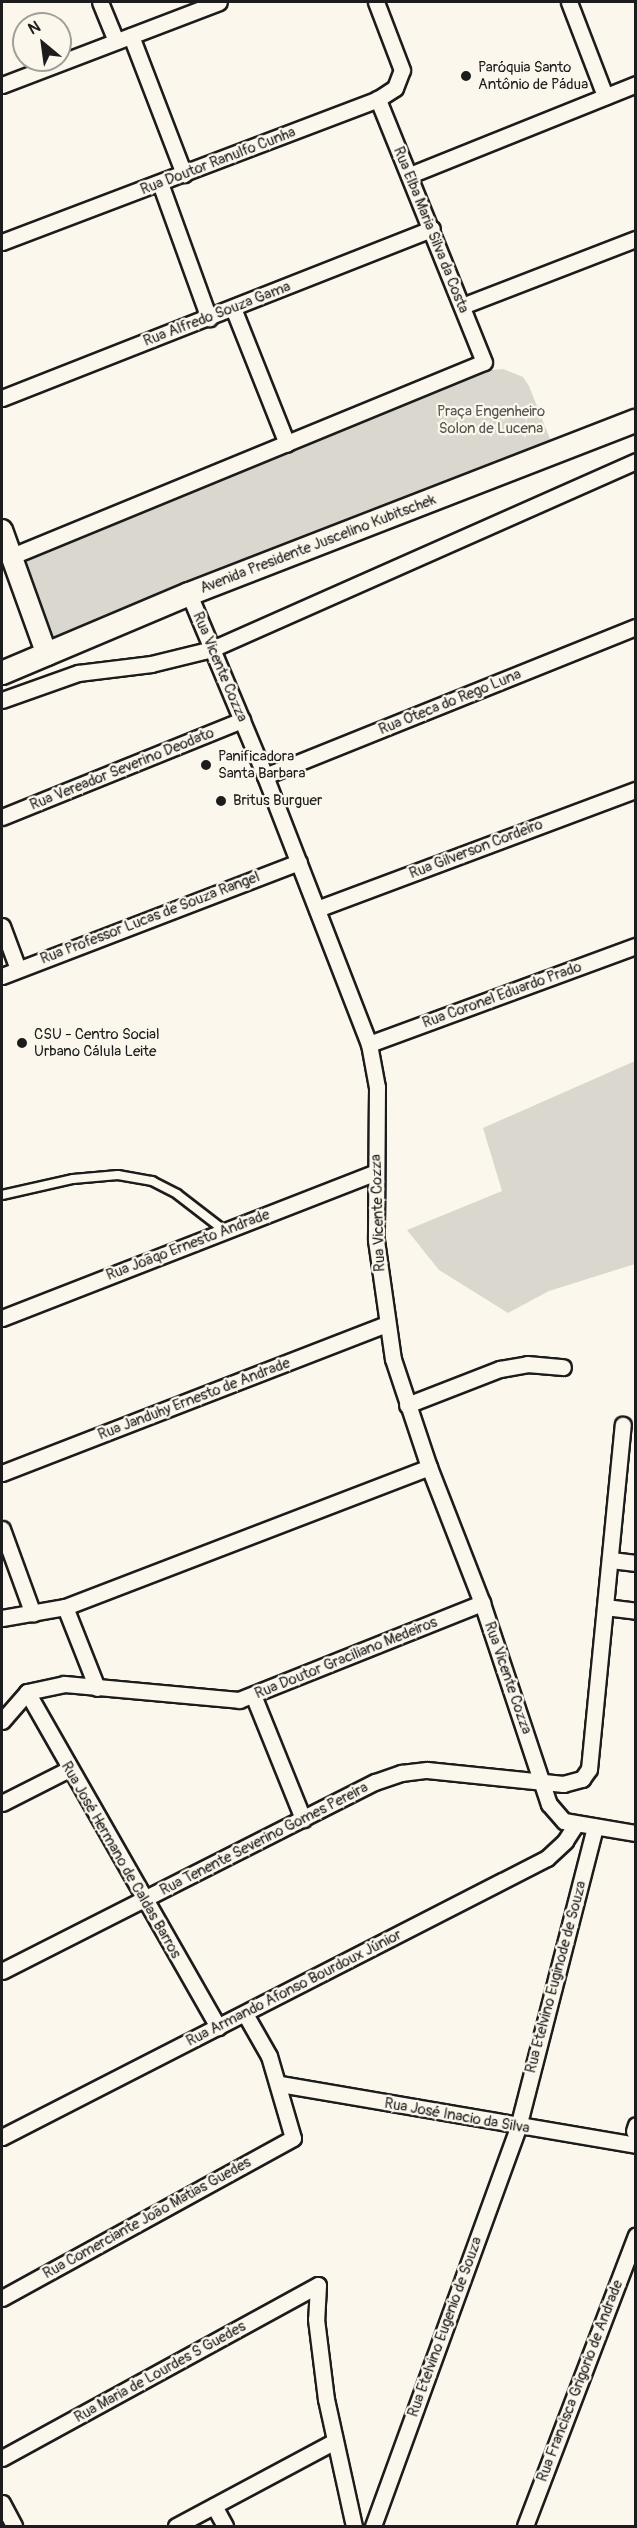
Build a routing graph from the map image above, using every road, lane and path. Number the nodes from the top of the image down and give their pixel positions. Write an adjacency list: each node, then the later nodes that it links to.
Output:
1 (100, 2): 5 (street)
2 (219, 2): 5 (street)
3 (376, 2): 9 (street, Rua Doutor Ranulfo Cunha)
4 (569, 2): 8 (street)
5 (123, 38): 7 (street); 10 (street)
6 (636, 84): 8 (street)
7 (2, 85)
8 (605, 96): 11 (street)
9 (378, 99): 10 (street, Rua Doutor Ranulfo Cunha); 11 (street, Rua Elba Maria Silva da Costa)
10 (184, 174): 12 (street, Rua Doutor Ranulfo Cunha)
11 (410, 175): 13 (street, Rua Elba Maria Silva da Costa)
12 (160, 183): 15 (street, Rua Doutor Ranulfo Cunha); 18 (street)
13 (432, 229): 16 (street, Rua Elba Maria Silva da Costa); 17 (street, Rua Alfredo Souza Gama)
14 (636, 238): 16 (street)
15 (2, 242)
16 (462, 306): 21 (street, Rua Elba Maria Silva da Costa)
17 (233, 308): 18 (street, Rua Alfredo Souza Gama); 21 (street)
18 (209, 318): 19 (street, Rua Alfredo Souza Gama)
19 (2, 398)
20 (636, 421): 25 (main road, Avenida Presidente Juscelino Kubitschek)
21 (287, 444): 24 (street)
22 (636, 461): 27 (street)
23 (2, 530): 24 (street)
24 (12, 556): 28 (street)
25 (189, 594): 27 (street, Rua Vicente Cozza); 28 (main road, Avenida Presidente Juscelino Kubitschek)
26 (636, 627): 32 (street, Rua Oteca do Rego Luna)
27 (212, 649): 30 (street); 31 (street, Rua Vicente Cozza)
28 (47, 655): 29 (main road, Avenida Presidente Juscelino Kubitschek)
29 (2, 673)
30 (2, 700)
31 (242, 720): 32 (street, Rua Vicente Cozza); 34 (street, Rua Vereador Severino Deodato)
32 (266, 776): 35 (street, Rua Vicente Cozza)
33 (636, 790): 36 (street, Rua Gilverson Cordeiro)
34 (2, 817)
35 (299, 862): 36 (street, Rua Vicente Cozza); 39 (street, Rua Professor Lucas de Souza Rangel)
36 (317, 909): 41 (street, Rua Vicente Cozza)
37 (2, 926): 39 (street)
38 (636, 946): 41 (street, Rua Coronel Eduardo Prado)
39 (18, 969): 40 (street, Rua Professor Lucas de Souza Rangel)
40 (2, 976)
41 (369, 1044): 42 (street, Rua Vicente Cozza)
42 (374, 1173): 44 (street, Rua Joãqo Ernesto Andrade); 46 (street, Rua Vicente Cozza)
43 (2, 1195): 44 (lane)
44 (225, 1231): 45 (street, Rua Joãqo Ernesto Andrade)
45 (2, 1318)
46 (387, 1324): 48 (street, Rua Vicente Cozza); 51 (street, Rua Janduhy Ernesto de Andrade)
47 (563, 1367): 48 (street)
48 (408, 1405): 50 (street, Rua Vicente Cozza)
49 (623, 1425): 53 (street)
50 (429, 1467): 55 (street, Rua Vicente Cozza); 56 (street)
51 (2, 1473)
52 (2, 1529): 59 (street)
53 (611, 1560): 54 (street); 57 (street)
54 (636, 1563)
55 (482, 1603): 63 (street, Rua Doutor Graciliano Medeiros); 66 (street, Rua Vicente Cozza)
56 (65, 1607): 59 (street); 61 (street)
57 (605, 1607): 58 (street); 66 (street, Rua Tenente Severino Gomes Pereira)
58 (636, 1611)
59 (33, 1614): 60 (street)
60 (2, 1618)
61 (97, 1688): 62 (street, Rua Doutor Graciliano Medeiros); 63 (street, Rua Doutor Graciliano Medeiros)
62 (27, 1692): 64 (street); 65 (street, Rua José Hermano de Caldas Barros)
63 (253, 1695): 68 (street)
64 (2, 1721)
65 (69, 1769): 67 (street); 72 (street, Rua José Hermano de Caldas Barros)
66 (543, 1780): 68 (street, Rua Tenente Severino Gomes Pereira); 69 (street, Rua Vicente Cozza)
67 (2, 1803)
68 (303, 1819): 72 (street, Rua Tenente Severino Gomes Pereira)
69 (576, 1824): 70 (street); 74 (street, Rua Armando Afonso Bourdoux Júnior)
70 (595, 1827): 71 (street); 77 (street, Rua Etelvino Euginode de Souza)
71 (636, 1833)
72 (144, 1900): 73 (street, Rua Tenente Severino Gomes Pereira); 75 (street, Rua José Hermano de Caldas Barros)
73 (2, 1971)
74 (245, 2014): 75 (street, Rua Armando Afonso Bourdoux Júnior); 76 (street)
75 (218, 2027): 79 (street, Rua Armando Afonso Bourdoux Júnior)
76 (280, 2084): 77 (street, Rua José Inacio da Silva); 81 (street, Rua Comerciante João Matias Guedes)
77 (518, 2127): 78 (street, Rua José Inacio da Silva); 90 (street, Rua Etelvino Eugenio de Souza)
78 (635, 2134)
79 (2, 2137)
80 (636, 2236): 91 (street, Rua Francisca Grigorio de Andrade)
81 (2, 2298)
82 (334, 2441): 83 (street, Rua Maria de Lourdes S Guedes); 85 (street); 89 (street)
83 (2, 2458)
84 (2, 2503): 86 (street)
85 (214, 2506): 87 (street); 88 (street)
86 (14, 2526)
87 (176, 2526)
88 (225, 2526)
89 (354, 2526)
90 (373, 2526)
91 (525, 2526)

